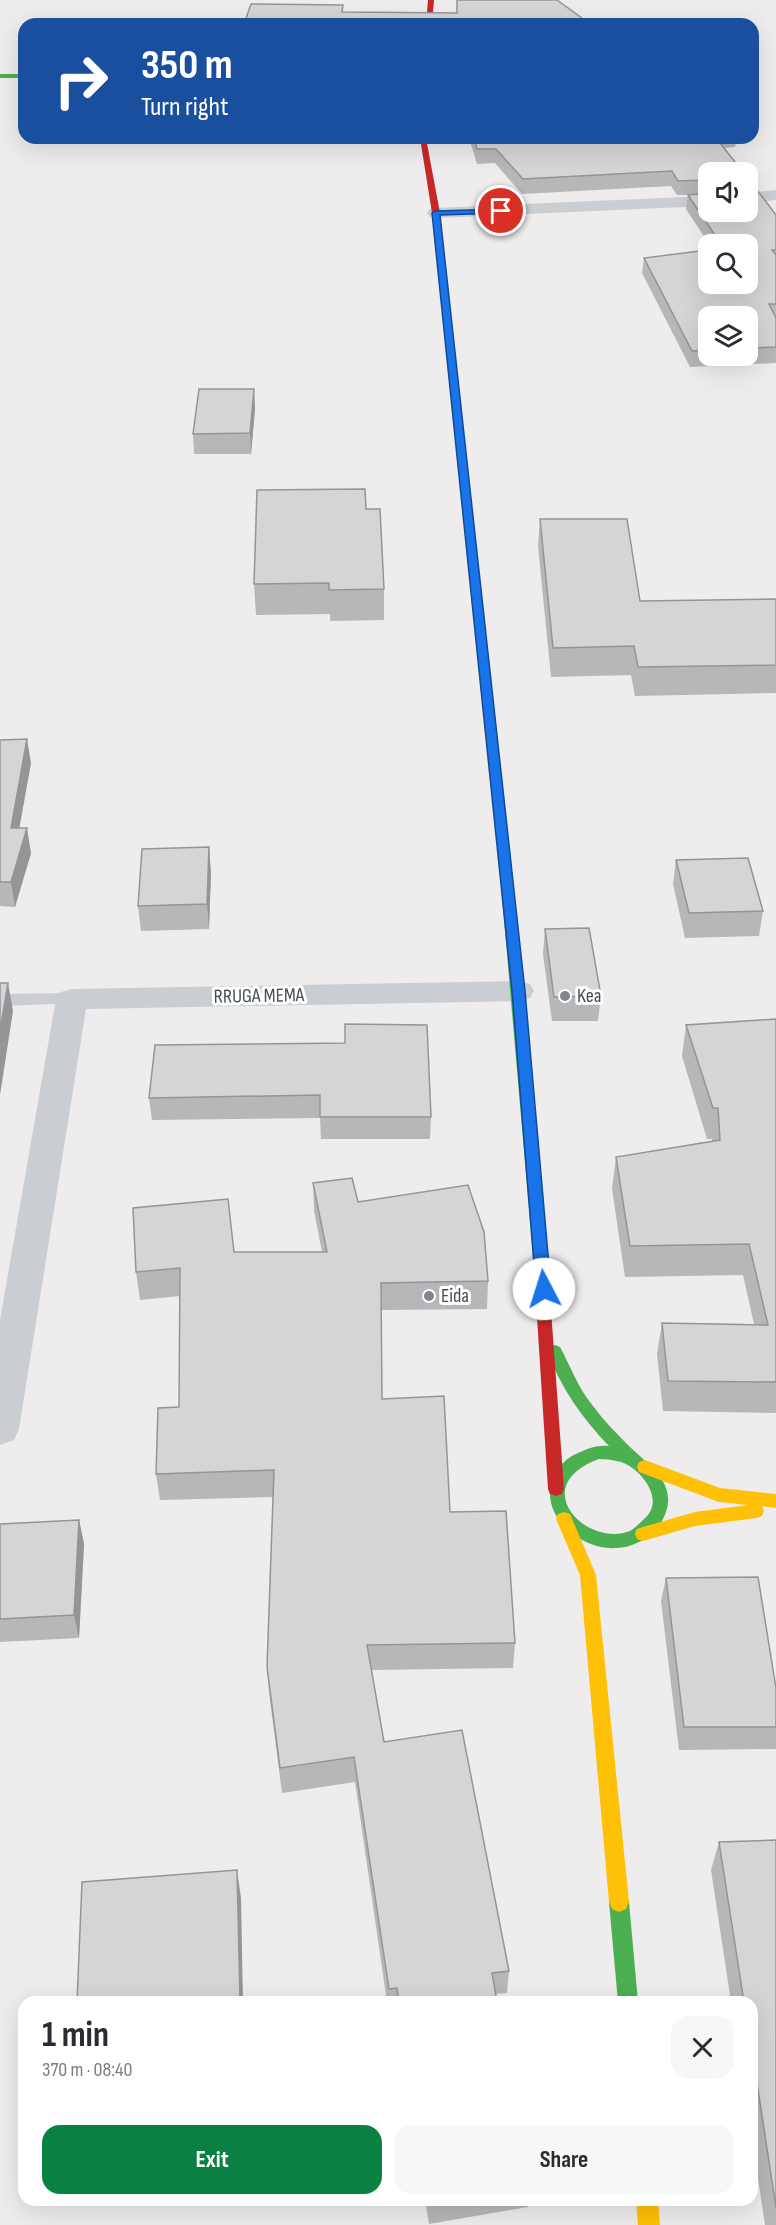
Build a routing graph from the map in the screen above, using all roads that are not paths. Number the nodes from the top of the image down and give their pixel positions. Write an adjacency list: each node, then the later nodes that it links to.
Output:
1 (431, 0): 2 (main road)
2 (430, 18)
3 (0, 76): 4 (main road)
4 (18, 76)
5 (424, 144): 9 (main road)
6 (776, 195): 7 (street)
7 (758, 197)
8 (698, 202): 9 (street)
9 (436, 213): 10 (main road)
10 (519, 991): 11 (street, RRUGA MEMA); 13 (main road)
11 (72, 999): 12 (lane, RRUGA MEMA); 14 (street)
12 (0, 1000)
13 (546, 1312): 15 (main road); 17 (main road)
14 (0, 1428)
15 (631, 1458): 16 (main road); 17 (main road)
16 (645, 1467): 18 (main road); 21 (main road)
17 (556, 1490): 20 (main road)
18 (776, 1501)
19 (776, 1509): 21 (main road)
20 (564, 1519): 22 (main road); 24 (main road)
21 (643, 1534): 22 (main road)
22 (628, 1540): 23 (main road)
23 (612, 1554)
24 (627, 1996)
25 (647, 2206): 26 (main road)
26 (649, 2225)

